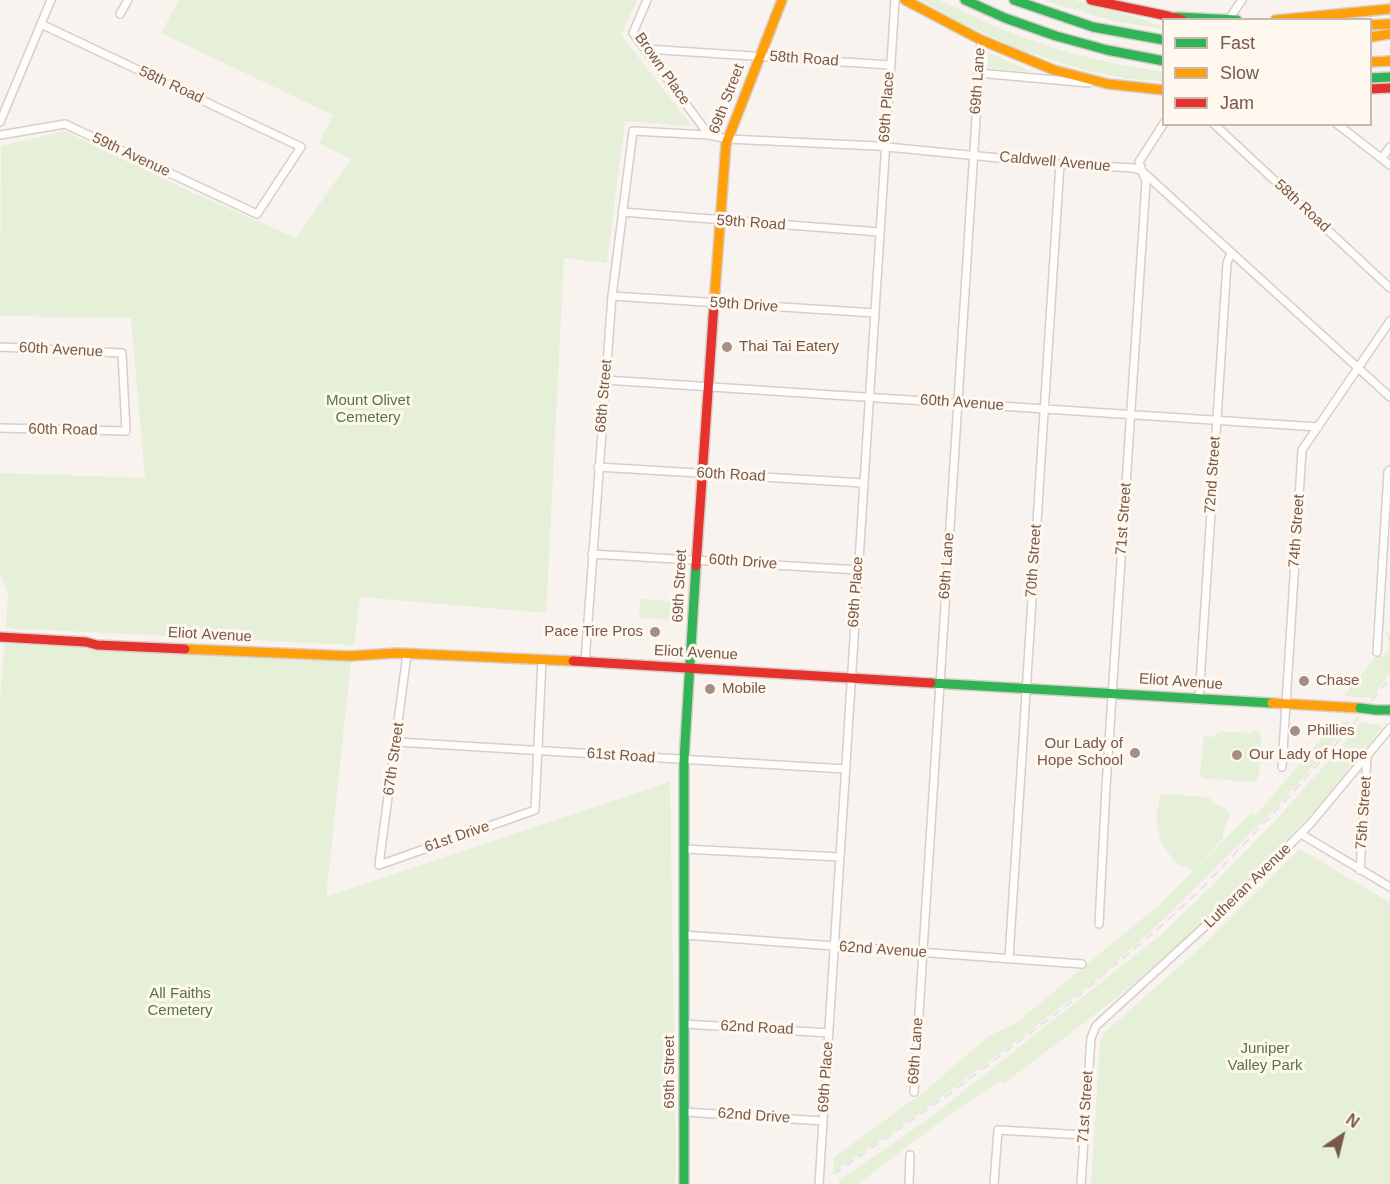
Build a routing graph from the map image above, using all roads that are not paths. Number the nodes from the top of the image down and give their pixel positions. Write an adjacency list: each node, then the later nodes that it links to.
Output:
1 (51, 0): 18 (street)
2 (128, 0): 12 (street)
3 (647, 0): 27 (street, Brown Place)
4 (782, 0): 28 (main road, 69th Street)
5 (895, 0): 32 (street, 69th Place)
6 (905, 0): 23 (main road)
7 (965, 0): 29 (main road)
8 (1014, 0): 24 (main road)
9 (1091, 0): 13 (main road)
10 (1242, 0): 16 (street)
11 (1390, 9): 17 (main road)
12 (120, 14)
13 (1168, 16): 14 (main road); 15 (main road)
14 (1175, 18)
15 (1209, 18)
16 (1230, 18)
17 (1296, 18)
18 (41, 24): 40 (street); 56 (street, 58th Road)
19 (1390, 24): 20 (main road)
20 (1372, 25)
21 (1390, 34): 22 (main road)
22 (1372, 37)
23 (981, 40): 33 (street, 69th Lane); 36 (main road)
24 (1162, 40)
25 (1372, 42): 26 (main road)
26 (1390, 42)
27 (646, 49): 28 (street, 58th Road); 46 (street, Brown Place)
28 (760, 57): 32 (street, 58th Road); 47 (main road, 69th Street)
29 (1162, 61)
30 (1390, 61): 31 (main road)
31 (1372, 62)
32 (890, 65): 48 (street, 69th Place)
33 (978, 74): 36 (street); 50 (street, 69th Lane)
34 (1390, 77): 35 (main road)
35 (1372, 78)
36 (1108, 84): 39 (main road)
37 (1390, 88): 38 (main road)
38 (1372, 89)
39 (1162, 90)
40 (0, 122)
41 (1162, 126): 54 (street, 71st Street)
42 (1216, 126): 60 (street, 58th Road)
43 (1340, 126): 51 (street)
44 (633, 131): 46 (street, Caldwell Avenue); 55 (street, 68th Street)
45 (0, 135): 56 (street, 59th Avenue)
46 (709, 135): 47 (street, Caldwell Avenue)
47 (728, 138): 48 (street, Caldwell Avenue); 57 (main road, 69th Street)
48 (885, 147): 50 (street, Caldwell Avenue); 58 (street, 69th Place)
49 (1390, 147): 51 (street)
50 (974, 155): 52 (street, Caldwell Avenue); 71 (street, 69th Lane)
51 (1382, 158): 53 (street)
52 (1060, 164): 54 (street, Caldwell Avenue); 72 (street, 70th Street)
53 (1390, 165)
54 (1142, 171): 59 (street); 73 (street, 71st Street)
55 (622, 212): 57 (street, 59th Road); 61 (street, 68th Street)
56 (257, 214)
57 (721, 220): 58 (street, 59th Road); 62 (main road, 69th Street)
58 (879, 232): 63 (street, 69th Place)
59 (1232, 253): 66 (street); 74 (street, 72nd Street)
60 (1390, 288)
61 (612, 296): 62 (street, 59th Drive); 67 (street, 68th Street)
62 (714, 303): 63 (street, 59th Drive); 68 (main road, 69th Street)
63 (875, 314): 70 (street, 69th Place)
64 (1390, 321): 66 (street, 74th Street)
65 (0, 347): 77 (street, 60th Avenue)
66 (1358, 369): 69 (street); 75 (street, 74th Street)
67 (606, 380): 68 (street, 60th Avenue); 78 (street, 68th Street)
68 (708, 387): 70 (street, 60th Avenue); 80 (main road, 69th Street)
69 (1390, 397)
70 (869, 398): 71 (street, 60th Avenue); 81 (street, 69th Place)
71 (958, 403): 72 (street, 60th Avenue); 92 (street, 69th Lane)
72 (1044, 409): 73 (street, 60th Avenue); 93 (street, 70th Street)
73 (1130, 414): 74 (street, 60th Avenue); 94 (street, 71st Street)
74 (1217, 419): 75 (street, 60th Avenue); 95 (street, 72nd Street)
75 (1318, 427): 96 (street, 74th Street)
76 (0, 428): 77 (street, 60th Road)
77 (126, 431)
78 (598, 467): 80 (street, 60th Road); 82 (street, 68th Street)
79 (1390, 470): 86 (street)
80 (702, 473): 81 (street, 60th Road); 83 (main road, 69th Street)
81 (863, 483): 84 (street, 69th Place)
82 (592, 554): 83 (street, 60th Drive); 89 (street, 68th Street)
83 (696, 559): 84 (street, 60th Drive); 90 (main road, 69th Street)
84 (858, 570): 91 (street, 69th Place)
85 (0, 637): 87 (main road, Eliot Avenue)
86 (1377, 652)
87 (407, 654): 88 (main road, Eliot Avenue); 99 (street, 67th Street)
88 (542, 660): 89 (main road, Eliot Avenue); 100 (street)
89 (585, 662): 90 (main road, Eliot Avenue)
90 (691, 668): 91 (main road, Eliot Avenue); 102 (main road, 69th Street)
91 (851, 677): 92 (main road, Eliot Avenue); 104 (street, 69th Place)
92 (940, 682): 93 (main road, Eliot Avenue); 114 (street, 69th Lane)
93 (1026, 687): 94 (main road, Eliot Avenue); 115 (street, 70th Street)
94 (1113, 693): 95 (main road, Eliot Avenue); 111 (street, 71st Street)
95 (1199, 699): 96 (main road, Eliot Avenue)
96 (1285, 704): 97 (main road, Eliot Avenue, bridge); 103 (street, 74th Street)
97 (1390, 710)
98 (1390, 729): 101 (street, Lutheran Avenue)
99 (397, 742): 100 (street, 61st Road); 108 (street, 67th Street)
100 (538, 750): 102 (street, 61st Road); 108 (street, 61st Drive)
101 (1367, 757): 105 (street, Lutheran Avenue); 109 (street, 75th Street)
102 (684, 759): 104 (street, 61st Road); 106 (main road, 69th Street)
103 (1282, 767)
104 (845, 770): 107 (street, 69th Place)
105 (1301, 834): 109 (street); 118 (street, Lutheran Avenue)
106 (684, 849): 107 (street); 112 (main road, 69th Street)
107 (840, 857): 113 (street, 69th Place)
108 (379, 865)
109 (1360, 870): 110 (street)
110 (1390, 887)
111 (1099, 924)
112 (684, 935): 113 (street, 62nd Avenue); 117 (main road, 69th Street)
113 (834, 947): 114 (street, 62nd Avenue); 119 (street, 69th Place)
114 (923, 953): 115 (street, 62nd Avenue); 120 (street, 69th Lane)
115 (1009, 958): 116 (street, 62nd Avenue)
116 (1082, 964)
117 (685, 1024): 119 (street, 62nd Road); 121 (main road, 69th Street)
118 (1093, 1031): 123 (street, 71st Street)
119 (829, 1033): 122 (street, 69th Place)
120 (914, 1092)
121 (685, 1112): 122 (street, 62nd Drive); 125 (main road, 69th Street)
122 (823, 1121): 126 (street, 69th Place)
123 (1084, 1135): 128 (street); 129 (street, 71st Street)
124 (910, 1155): 127 (street)
125 (684, 1184)
126 (819, 1184)
127 (909, 1184)
128 (994, 1184)
129 (1081, 1184)

